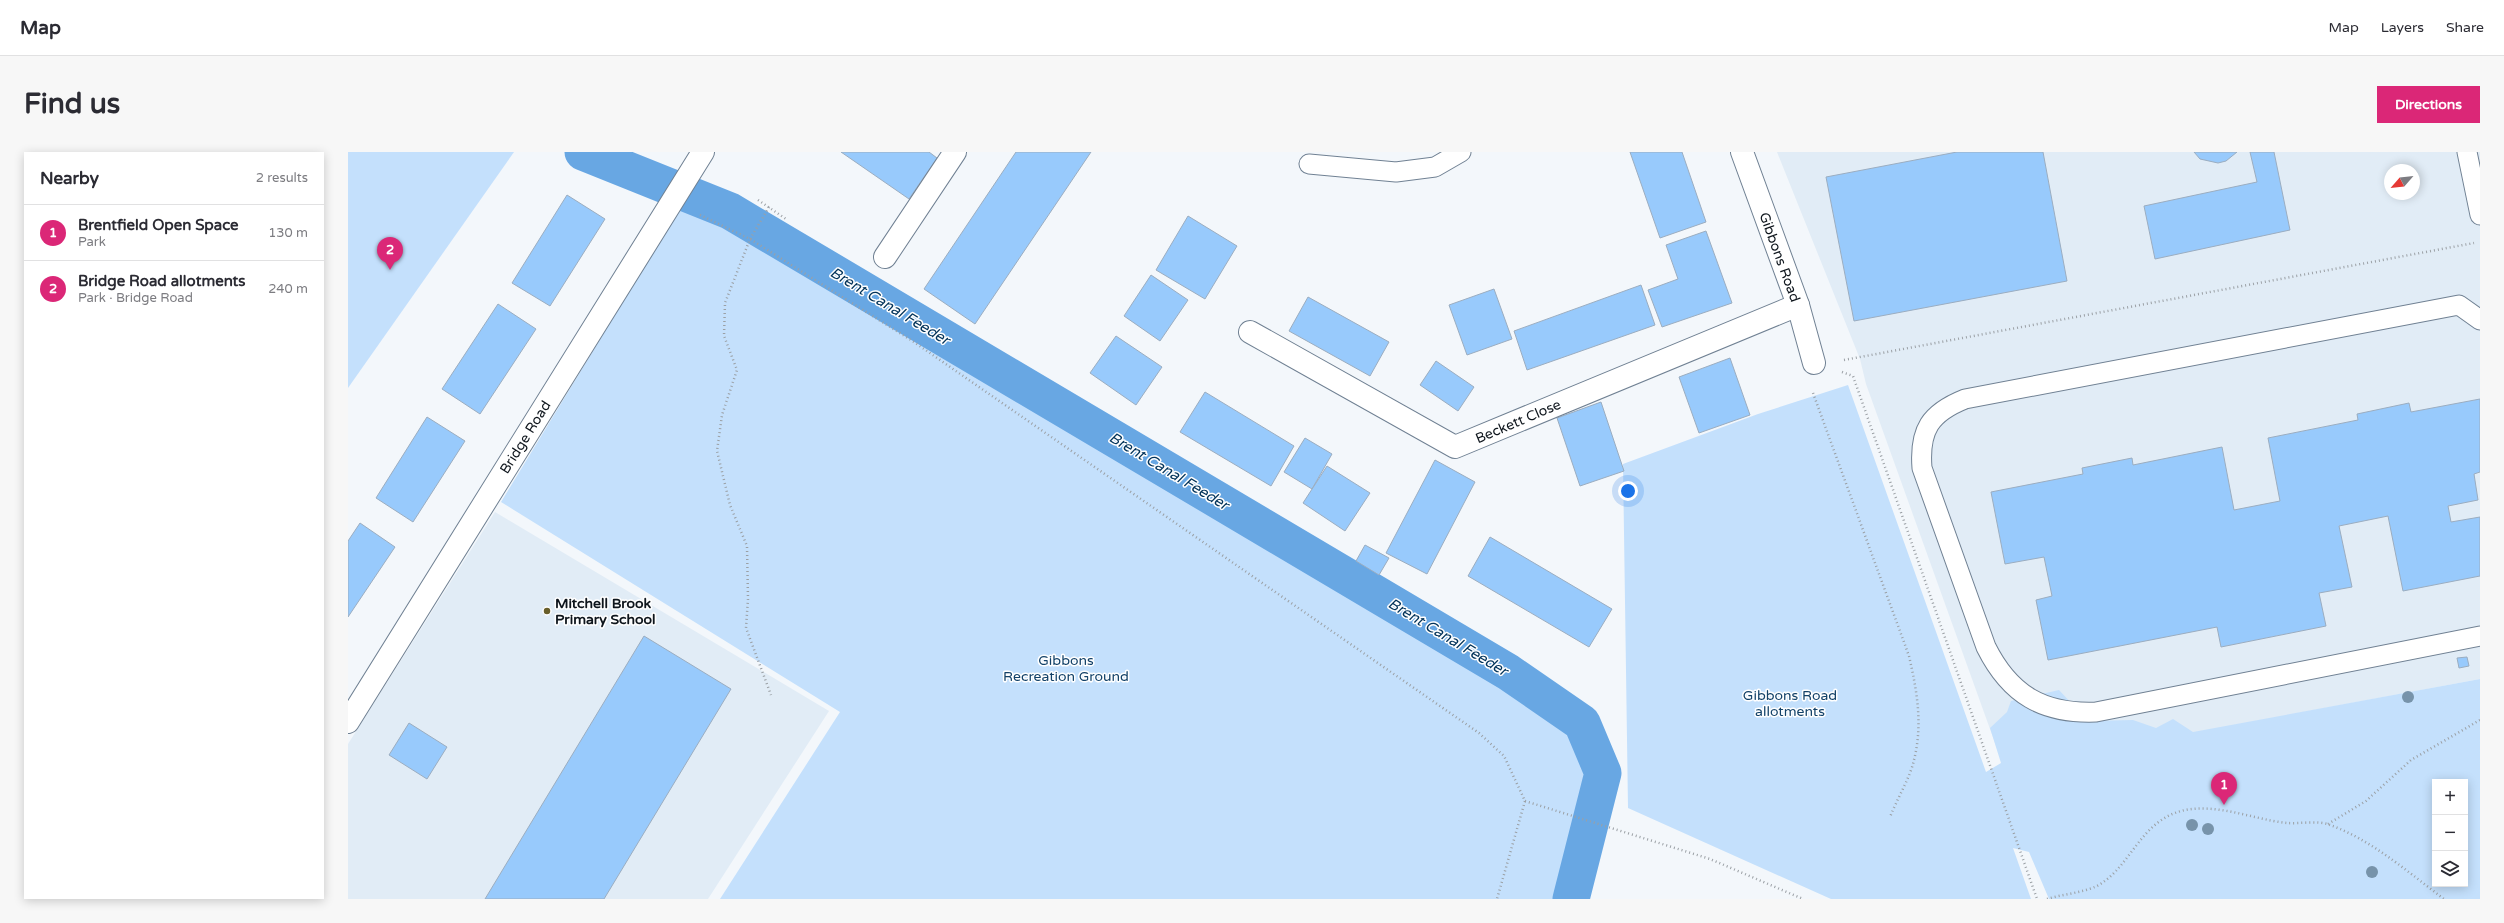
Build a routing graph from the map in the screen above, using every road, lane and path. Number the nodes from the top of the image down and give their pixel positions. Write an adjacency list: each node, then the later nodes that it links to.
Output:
1 (703, 152): 8 (street, Bridge Road)
2 (955, 152): 14 (street)
3 (1461, 152): 6 (lane)
4 (1742, 152): 15 (street, Gibbons Road)
5 (2467, 152): 10 (lane)
6 (1309, 164)
7 (758, 200): 9 (path)
8 (671, 201): 12 (path); 22 (street, Bridge Road)
9 (769, 207): 11 (path); 12 (path)
10 (2480, 215)
11 (786, 219)
12 (750, 239): 20 (path); 23 (path)
13 (2480, 242): 18 (path)
14 (885, 257)
15 (1798, 305): 17 (street, Beckett Close); 18 (street, Gibbons Road)
16 (2480, 320): 19 (lane)
17 (1250, 332)
18 (1814, 363): 24 (path); 28 (path)
19 (2480, 636)
20 (771, 695)
21 (2480, 720): 25 (path)
22 (348, 722)
23 (1525, 801): 26 (path); 27 (path)
24 (1890, 817)
25 (2328, 824): 29 (path); 30 (path)
26 (1497, 899)
27 (1803, 899)
28 (2037, 899)
29 (2047, 899)
30 (2444, 899)

